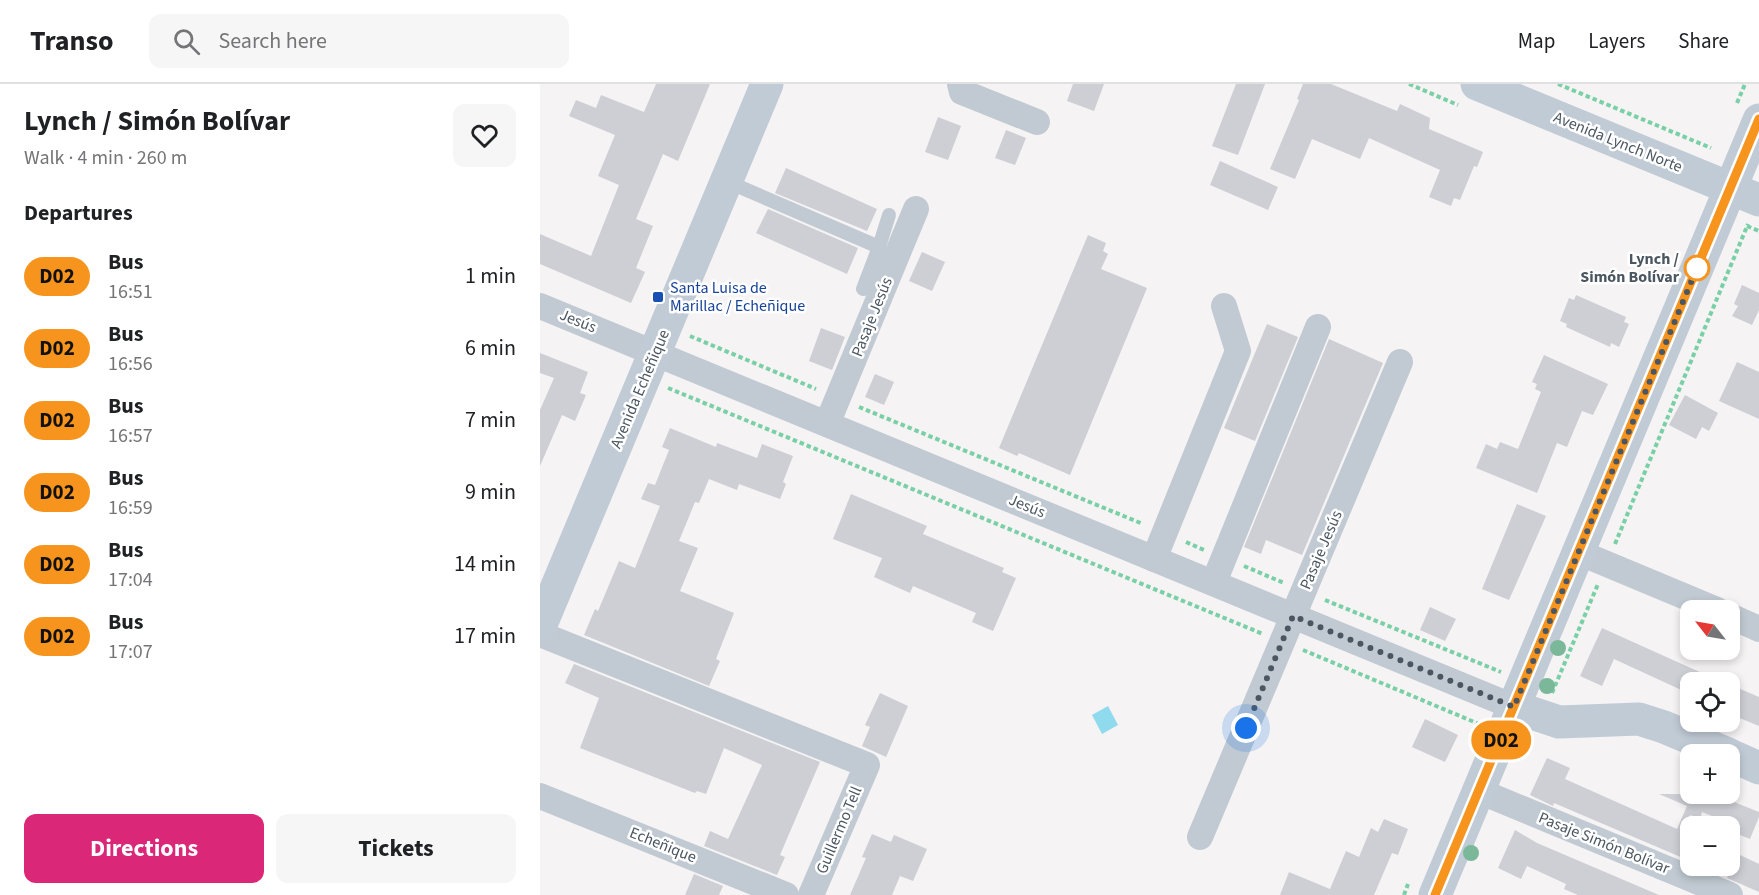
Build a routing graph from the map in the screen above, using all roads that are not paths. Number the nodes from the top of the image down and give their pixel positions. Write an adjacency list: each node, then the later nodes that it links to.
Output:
1 (767, 84): 6 (street, Avenida Echeñique)
2 (960, 84): 5 (street)
3 (1495, 87): 7 (street, Avenida Lynch Norte)
4 (1759, 120): 7 (street)
5 (1037, 122)
6 (726, 181): 10 (lane); 15 (street, Avenida Echeñique)
7 (1745, 194): 18 (street)
8 (915, 209): 17 (street, Pasaje Jesús)
9 (889, 215): 10 (lane)
10 (879, 247): 11 (lane)
11 (863, 289)
12 (540, 306): 15 (street, Jesús)
13 (1224, 306): 19 (street)
14 (1318, 327): 20 (street)
15 (655, 352): 17 (street, Jesús); 24 (street, Avenida Echeñique)
16 (1400, 362): 22 (street, Pasaje Jesús)
17 (827, 424): 19 (street, Jesús)
18 (1592, 558): 21 (street); 27 (street)
19 (1155, 559): 20 (street, Jesús)
20 (1214, 582): 22 (street, Jesús)
21 (1693, 600)
22 (1293, 616): 27 (street, Jesús); 33 (street, Pasaje Jesús)
23 (1740, 620): 25 (street)
24 (540, 627)
25 (1759, 629)
26 (540, 634): 35 (street, Guillermo Tell)
27 (1528, 712): 28 (street); 31 (street)
28 (1703, 744)
29 (1740, 760): 30 (street)
30 (1759, 768)
31 (1479, 791): 36 (street); 37 (street, Pasaje Simón Bolívar)
32 (540, 796): 34 (street, Echeñique)
33 (1200, 837)
34 (786, 895)
35 (811, 895)
36 (1436, 895)
37 (1730, 895)

